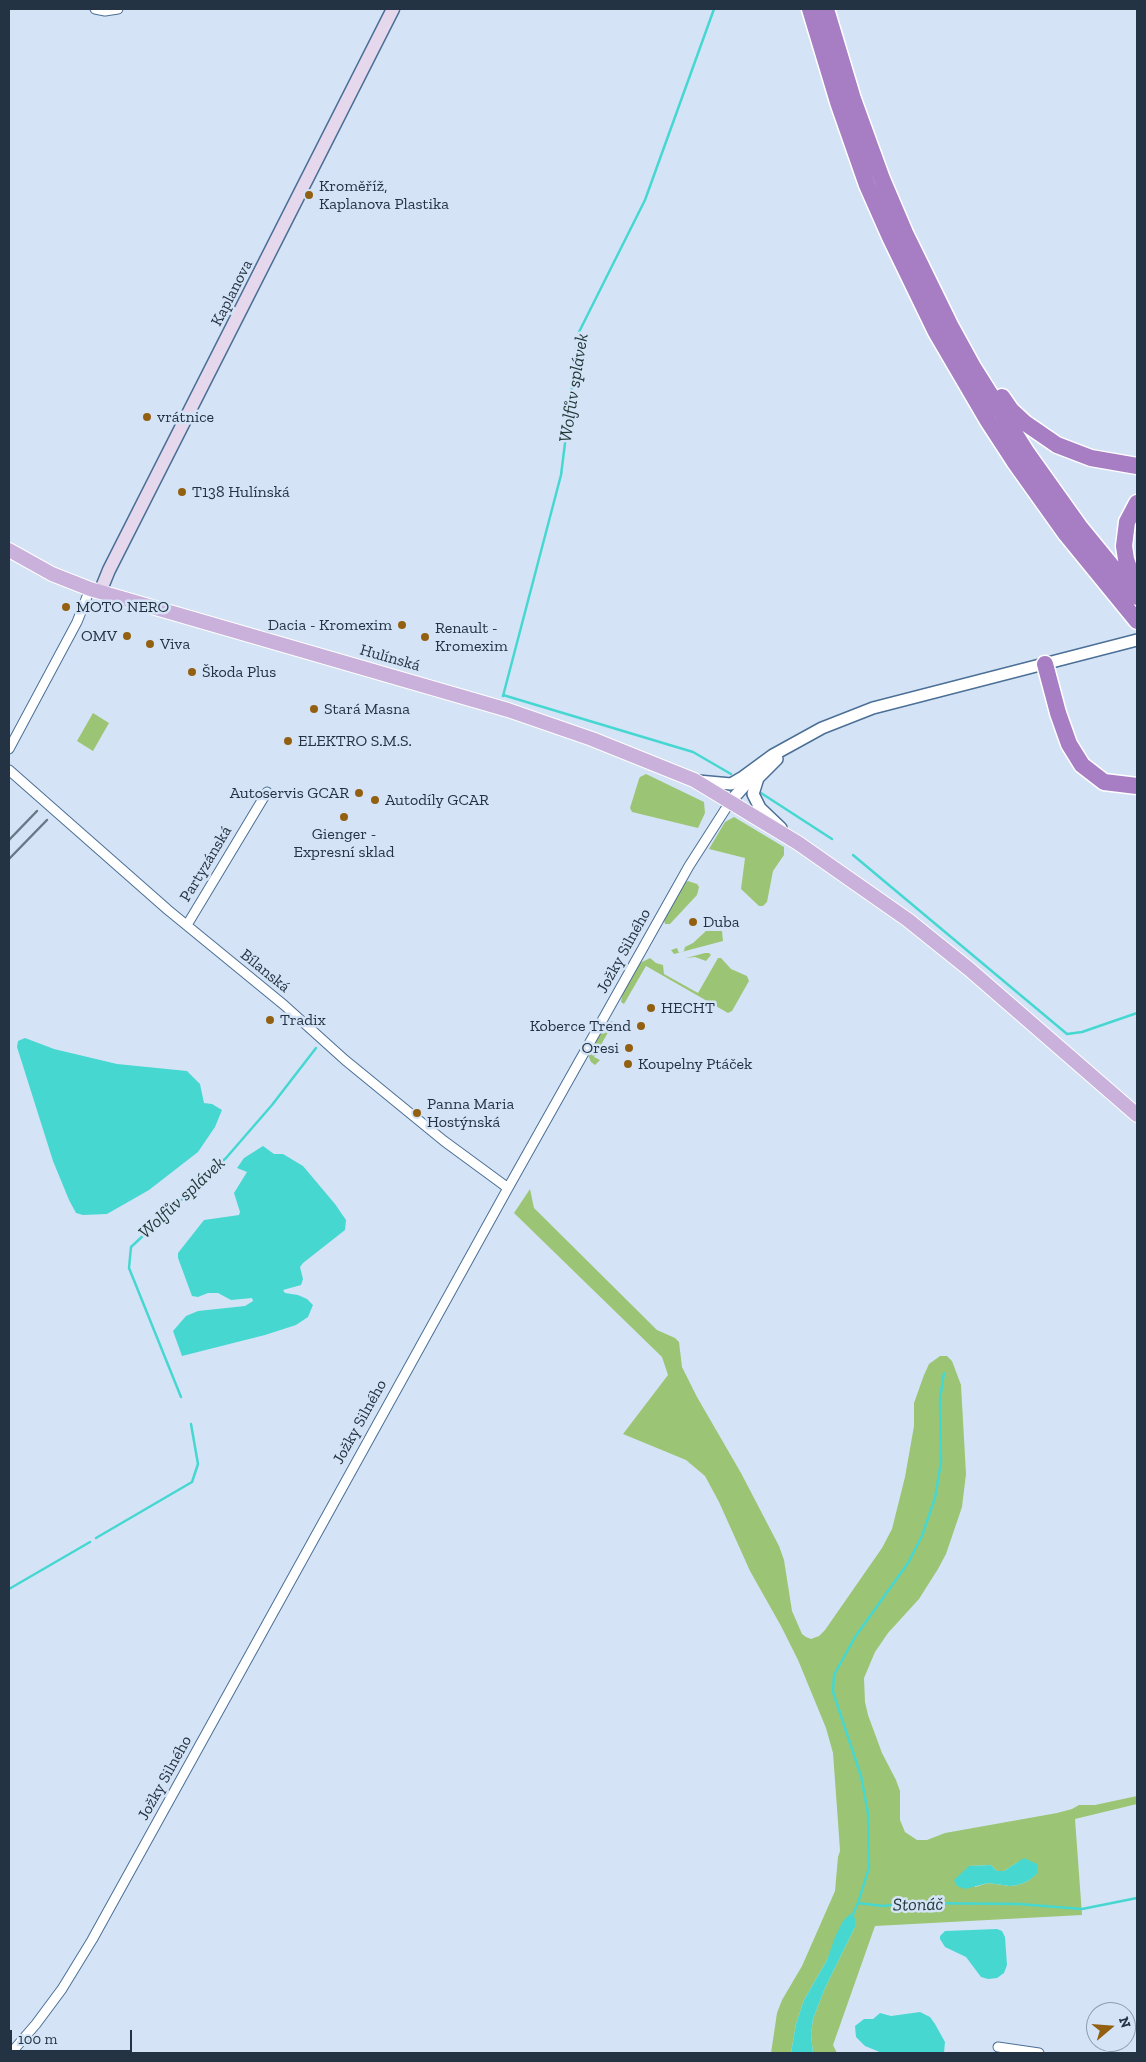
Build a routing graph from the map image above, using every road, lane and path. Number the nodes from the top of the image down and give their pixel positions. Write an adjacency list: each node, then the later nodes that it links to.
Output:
1 (94, 9): 2 (street)
2 (118, 9)
3 (393, 9): 13 (main road, Kaplanova)
4 (810, 9): 6 (highway)
5 (826, 9): 6 (highway)
6 (863, 151): 7 (highway)
7 (875, 182): 8 (highway); 15 (highway)
8 (950, 325): 9 (highway); 14 (highway)
9 (1137, 466)
10 (1137, 503): 12 (highway)
11 (9, 550): 13 (main road, Hulínská)
12 (1137, 583)
13 (95, 590): 19 (street); 21 (main road, Hulínská)
14 (1137, 597)
15 (1137, 620)
16 (1137, 640): 17 (street)
17 (1045, 664): 18 (street); 22 (highway)
18 (790, 747): 21 (street); 24 (street); 25 (street)
19 (9, 749)
20 (9, 770): 26 (street, Bílanská)
21 (694, 780): 24 (main road, Hulínská)
22 (1137, 786)
23 (267, 792): 26 (street, Partyzánská)
24 (730, 802): 25 (main road, Hulínská); 28 (street, Jožky Silného)
25 (798, 843): 27 (main road, Hulínská)
26 (187, 925): 28 (street, Bílanská)
27 (1137, 1115)
28 (508, 1188): 30 (street, Jožky Silného)
29 (998, 2047): 31 (street)
30 (11, 2053)
31 (1039, 2053)

